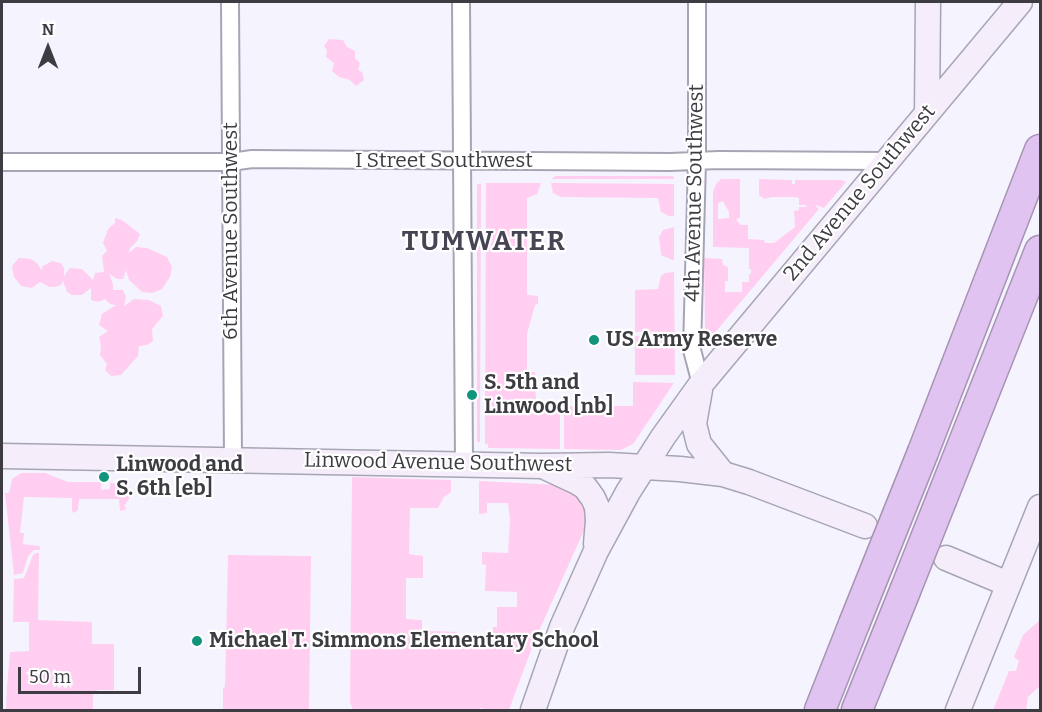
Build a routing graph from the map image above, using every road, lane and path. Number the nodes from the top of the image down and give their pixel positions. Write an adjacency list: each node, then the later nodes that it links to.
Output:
1 (230, 2): 12 (street, 6th Avenue Southwest)
2 (461, 2): 8 (street)
3 (697, 2): 9 (street, 4th Avenue Southwest)
4 (927, 2): 6 (street)
5 (1020, 2): 6 (street, 2nd Avenue Southwest)
6 (927, 113): 10 (street, 2nd Avenue Southwest)
7 (1041, 150): 27 (highway, bridge)
8 (463, 161): 9 (street, I Street Southwest); 12 (street, I Street Southwest); 17 (street)
9 (696, 161): 10 (street, I Street Southwest); 14 (street, 4th Avenue Southwest)
10 (886, 161): 14 (street, 2nd Avenue Southwest)
11 (2, 162): 12 (street, I Street Southwest)
12 (231, 162): 16 (street, 6th Avenue Southwest)
13 (1041, 251): 28 (highway, bridge)
14 (701, 384): 19 (street, 2nd Avenue Southwest); 20 (street)
15 (2, 456): 16 (street, Linwood Avenue Southwest)
16 (233, 460): 17 (street, Linwood Avenue Southwest)
17 (464, 464): 18 (street, Linwood Avenue Southwest)
18 (542, 466): 19 (street, Linwood Avenue Southwest); 23 (street)
19 (645, 466): 20 (street, Linwood Avenue Southwest); 23 (street)
20 (723, 474): 22 (street, Linwood Avenue Southwest)
21 (1041, 507): 25 (street)
22 (865, 526)
23 (596, 551): 26 (street)
24 (946, 558): 25 (street)
25 (1008, 584): 29 (street)
26 (533, 711)
27 (820, 711)
28 (858, 711)
29 (958, 711)

